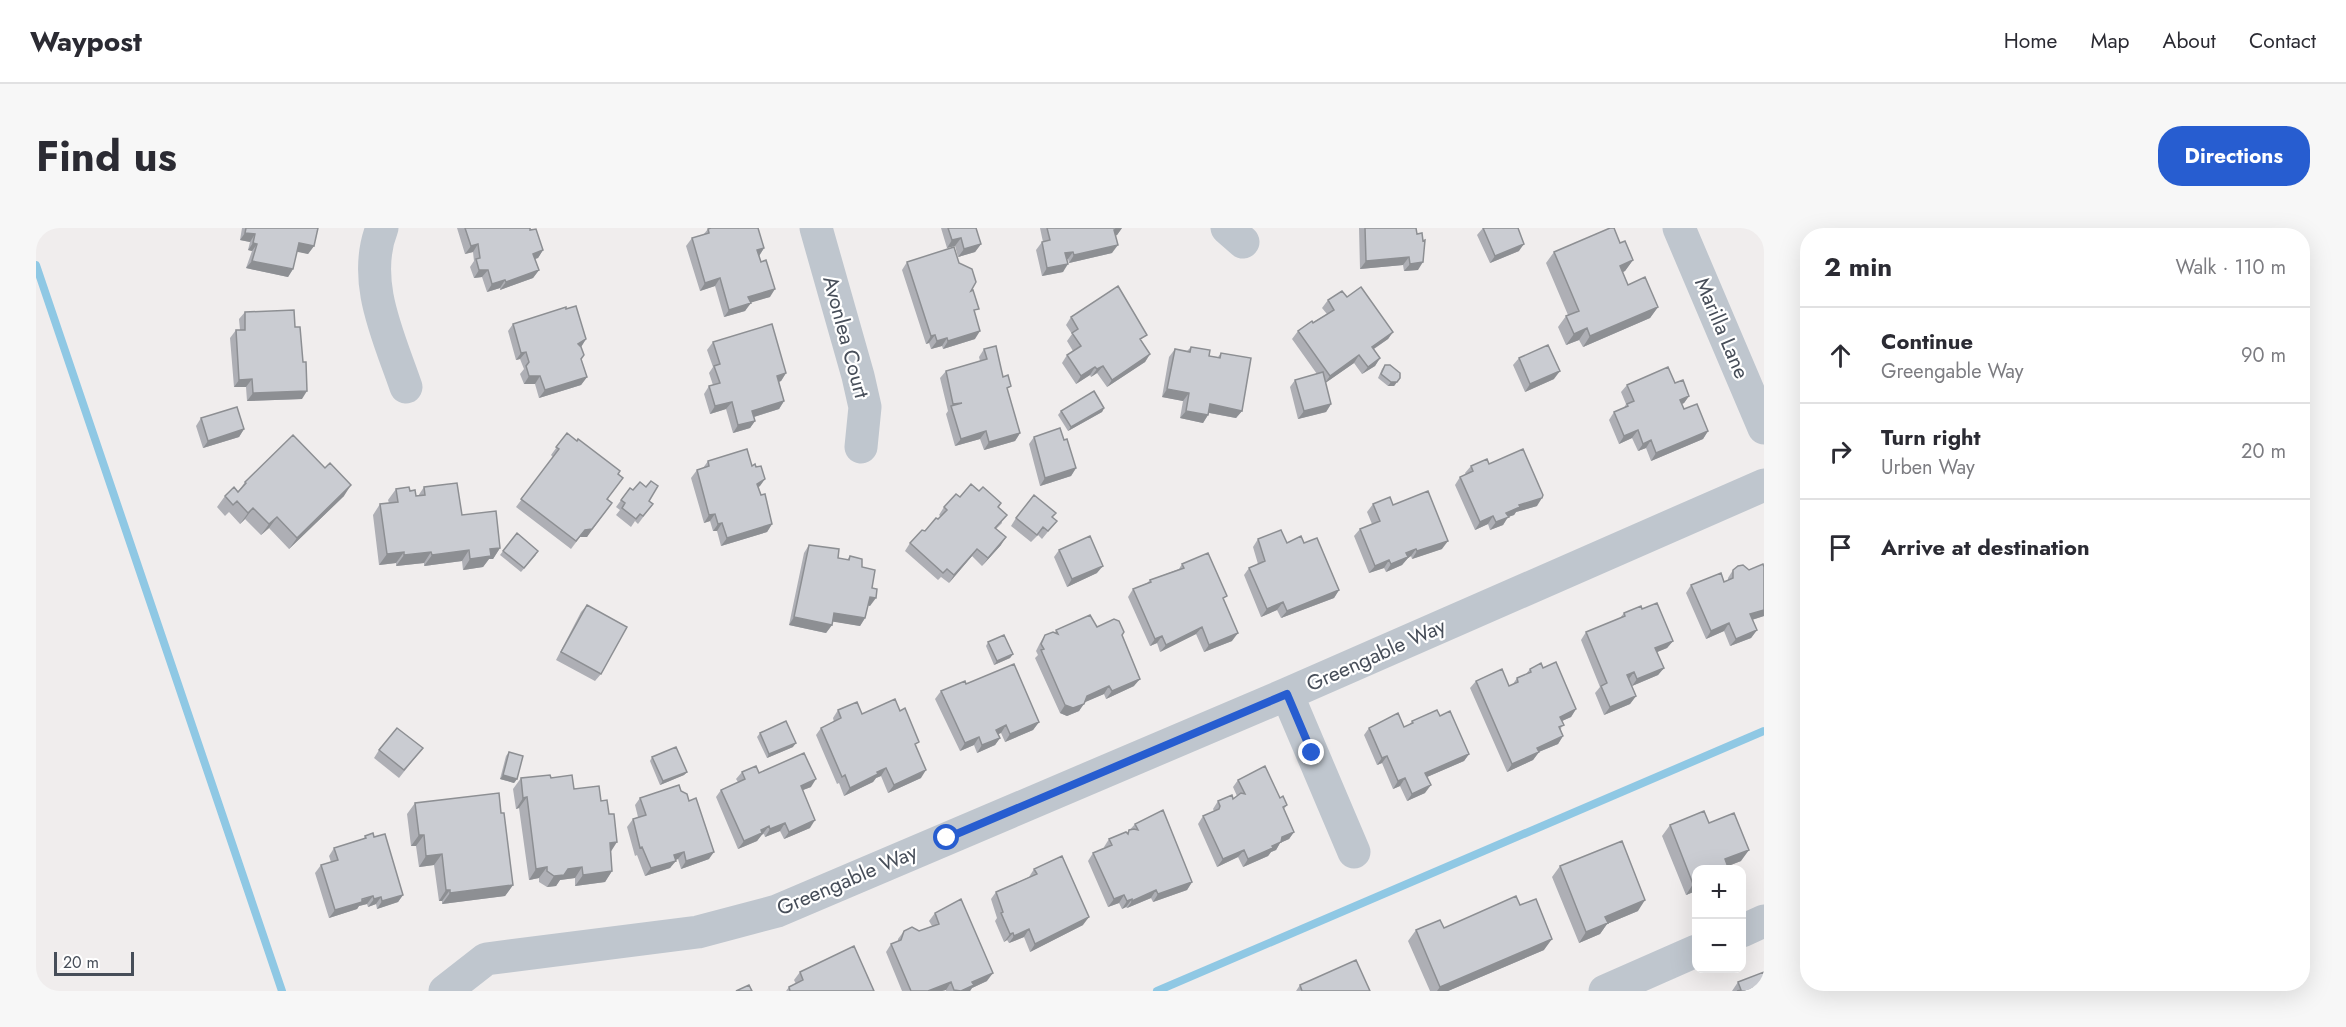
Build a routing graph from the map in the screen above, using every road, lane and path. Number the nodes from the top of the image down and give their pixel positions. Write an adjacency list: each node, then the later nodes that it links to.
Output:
1 (382, 228): 4 (street)
2 (816, 228): 6 (street, Avonlea Court)
3 (1679, 228): 5 (street, Marilla Lane)
4 (406, 387)
5 (1764, 428)
6 (861, 447)
7 (1764, 485): 8 (street, Greengable Way)
8 (1287, 694): 9 (street); 13 (street, Greengable Way)
9 (1354, 852)
10 (1764, 921): 11 (street)
11 (1746, 929)
12 (1692, 953): 14 (street)
13 (445, 991)
14 (1605, 991)

